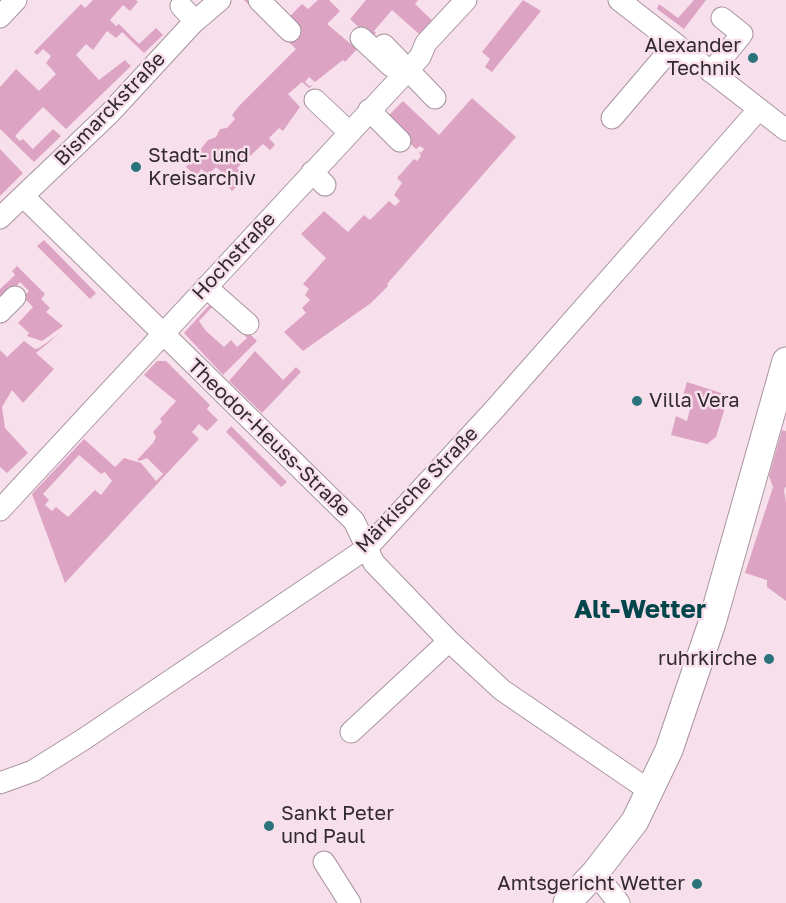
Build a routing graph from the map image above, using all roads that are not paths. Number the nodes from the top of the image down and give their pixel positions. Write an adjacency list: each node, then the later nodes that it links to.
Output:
1 (16, 0): 6 (street)
2 (259, 0): 8 (street)
3 (465, 0): 12 (street, Hochstraße)
4 (619, 0): 10 (street)
5 (199, 8): 22 (street, Bismarckstraße)
6 (0, 16)
7 (722, 18): 13 (street)
8 (290, 31)
9 (360, 38): 12 (street)
10 (675, 44): 13 (street); 18 (street)
11 (384, 45): 12 (street)
12 (406, 72): 14 (street); 17 (street, Hochstraße)
13 (711, 72): 16 (street)
14 (435, 98)
15 (315, 100): 20 (street)
16 (759, 109): 19 (street); 31 (street, Märkische Straße)
17 (369, 110): 20 (street, Hochstraße); 21 (street)
18 (612, 118)
19 (786, 130)
20 (349, 132): 24 (street, Hochstraße)
21 (400, 141)
22 (23, 196): 23 (street, Bismarckstraße); 28 (street, Theodor-Heuss-Straße)
23 (0, 218)
24 (206, 287): 27 (street); 28 (street, Hochstraße)
25 (15, 297): 26 (street)
26 (0, 312)
27 (248, 324)
28 (162, 334): 30 (street, Hochstraße); 31 (street, Theodor-Heuss-Straße)
29 (786, 361): 35 (main road)
30 (0, 510)
31 (367, 548): 32 (street, Theodor-Heuss-Straße); 34 (street, Märkische Straße)
32 (449, 641): 33 (street); 35 (street, Theodor-Heuss-Straße)
33 (351, 732)
34 (0, 783)
35 (650, 791): 37 (main road)
36 (324, 862): 38 (street)
37 (595, 873): 39 (main road); 40 (street)
38 (350, 903)
39 (567, 903)
40 (619, 903)

